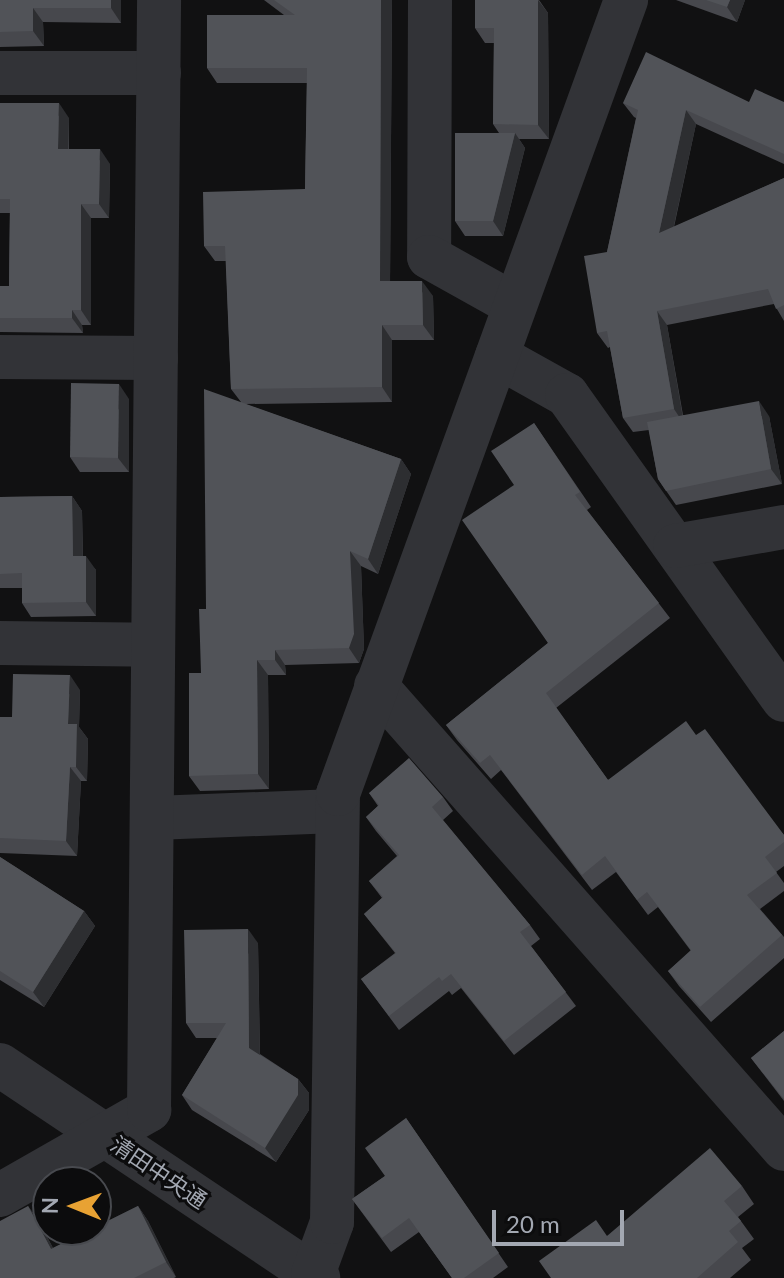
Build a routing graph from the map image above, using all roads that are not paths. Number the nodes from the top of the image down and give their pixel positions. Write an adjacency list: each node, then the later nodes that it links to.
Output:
1 (159, 0): 5 (street)
2 (430, 0): 6 (street)
3 (626, 0): 6 (street)
4 (0, 73): 5 (street)
5 (159, 73): 9 (street)
6 (515, 305): 7 (street)
7 (497, 356): 11 (street); 14 (street)
8 (0, 357): 9 (street)
9 (156, 358): 13 (street)
10 (784, 527): 11 (street)
11 (675, 546): 15 (street)
12 (0, 643): 13 (street)
13 (153, 645): 17 (street)
14 (376, 686): 16 (street); 20 (street)
15 (784, 700)
16 (336, 811): 17 (street); 22 (street)
17 (154, 818): 19 (street)
18 (0, 1065): 19 (street, 清田中央通)
19 (103, 1135): 21 (street); 22 (street, 清田中央通)
20 (784, 1149)
21 (0, 1195)
22 (316, 1276)

